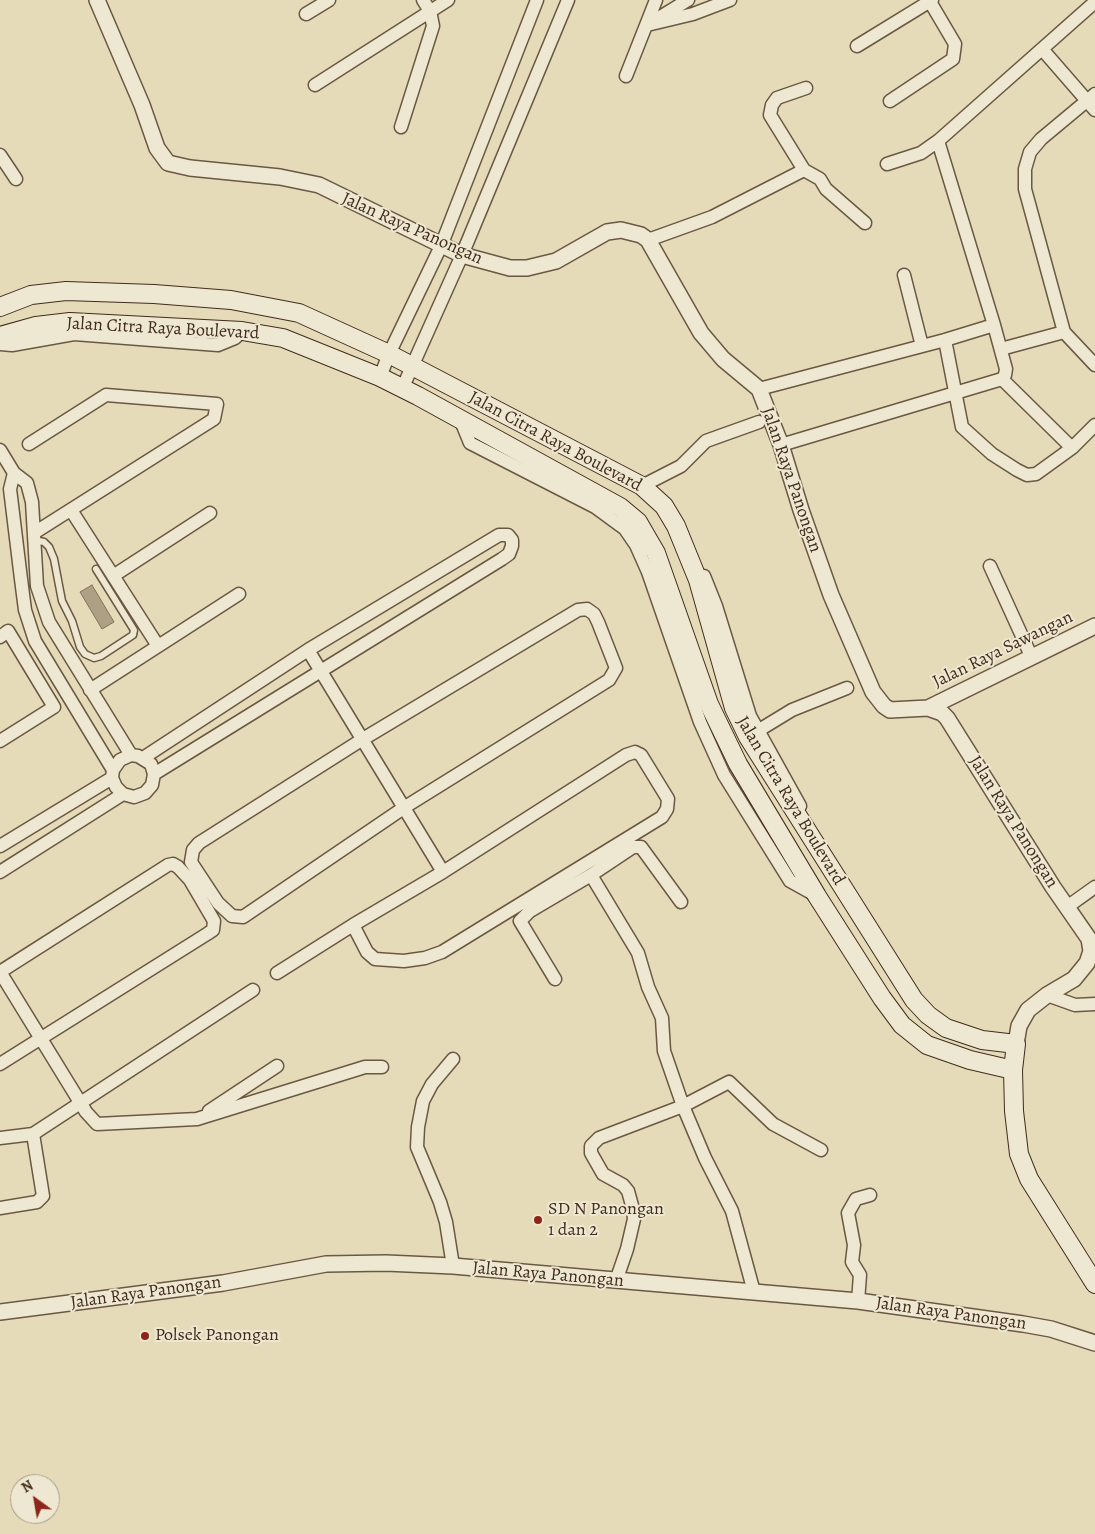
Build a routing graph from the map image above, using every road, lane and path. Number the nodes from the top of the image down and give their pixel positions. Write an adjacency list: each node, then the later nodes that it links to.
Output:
1 (97, 0): 30 (street, Jalan Raya Panongan)
2 (329, 0): 13 (street)
3 (423, 0): 12 (street)
4 (448, 0): 12 (street)
5 (537, 0): 30 (street)
6 (568, 0): 31 (street)
7 (656, 0): 14 (street)
8 (688, 0): 14 (street)
9 (730, 0): 14 (street)
10 (930, 0): 15 (street); 20 (street)
11 (1095, 2): 16 (street)
12 (430, 11): 18 (street); 22 (street)
13 (306, 14)
14 (646, 26): 17 (street)
15 (857, 46)
16 (1042, 49): 21 (street); 23 (street)
17 (626, 76)
18 (315, 85)
19 (806, 88): 26 (street)
20 (890, 101)
21 (1092, 102): 36 (street)
22 (401, 127)
23 (938, 141): 25 (street); 34 (street)
24 (0, 155): 27 (street)
25 (888, 164)
26 (804, 170): 28 (street); 29 (street)
27 (16, 179)
28 (865, 223)
29 (648, 240): 31 (street, Jalan Raya Panongan); 48 (street, Jalan Raya Panongan)
30 (441, 246): 31 (street, Jalan Raya Panongan); 42 (street)
31 (462, 255): 44 (street)
32 (904, 275): 40 (street)
33 (0, 307): 42 (main road, Jalan Citra Raya Boulevard)
34 (994, 325): 38 (street); 41 (street)
35 (74, 328): 37 (main road, Jalan Citra Raya Boulevard); 39 (street); 45 (main road, Jalan Citra Raya Boulevard)
36 (1064, 332): 41 (street); 43 (street)
37 (0, 336)
38 (945, 340): 40 (street); 49 (street)
39 (0, 344)
40 (922, 346): 48 (street)
41 (1000, 349): 46 (street)
42 (389, 354): 44 (main road, Jalan Citra Raya Boulevard); 45 (street)
43 (1095, 365)
44 (413, 367): 47 (street); 57 (main road, Jalan Citra Raya Boulevard)
45 (380, 377): 47 (main road, Jalan Citra Raya Boulevard)
46 (1002, 379): 49 (street); 54 (street)
47 (402, 389): 102 (main road, Jalan Citra Raya Boulevard)
48 (759, 389): 53 (street, Jalan Raya Panongan)
49 (956, 392): 53 (street); 54 (street)
50 (759, 422): 57 (street)
51 (1095, 424): 54 (street)
52 (29, 444): 58 (street)
53 (781, 445): 73 (street, Jalan Raya Panongan)
54 (1072, 448)
55 (0, 450): 56 (street)
56 (14, 473): 60 (street); 78 (street)
57 (646, 490): 74 (main road, Jalan Citra Raya Boulevard)
58 (71, 510): 60 (street); 63 (street)
59 (210, 513): 63 (street)
60 (34, 537): 62 (lane); 72 (street)
61 (990, 566): 69 (street)
62 (96, 569)
63 (113, 576): 67 (street)
64 (239, 594): 67 (street)
65 (1095, 626): 69 (street, Jalan Raya Sawangan)
66 (0, 636): 76 (street)
67 (158, 646): 72 (street)
68 (308, 650): 70 (street); 70 (street); 77 (street)
69 (1032, 658): 73 (street, Jalan Raya Sawangan)
70 (321, 670): 75 (street); 79 (street)
71 (847, 688): 74 (street)
72 (90, 690): 77 (street)
73 (928, 708): 88 (street, Jalan Raya Panongan)
74 (753, 734): 97 (main road, Jalan Citra Raya Boulevard)
75 (363, 739): 81 (street); 81 (street); 81 (street)
76 (0, 740)
77 (137, 757): 78 (street); 79 (street)
78 (113, 774): 80 (street); 82 (street)
79 (154, 774): 80 (street)
80 (123, 794): 83 (street)
81 (405, 807): 84 (street)
82 (0, 846)
83 (0, 872)
84 (443, 872): 89 (street); 89 (street)
85 (591, 875): 87 (street); 92 (street); 104 (street)
86 (1095, 888): 88 (street)
87 (681, 902)
88 (1068, 907): 94 (street, Jalan Raya Panongan)
89 (353, 925): 91 (street)
90 (0, 972): 96 (street); 96 (street)
91 (277, 973)
92 (555, 980)
93 (253, 990): 103 (street)
94 (1047, 995): 95 (street); 97 (street, Jalan Raya Panongan)
95 (1095, 1004)
96 (40, 1039): 99 (street); 103 (street)
97 (1016, 1044): 102 (main road, Jalan Raya Panongan)
98 (453, 1059): 111 (street)
99 (0, 1064)
100 (276, 1066): 105 (street)
101 (382, 1067): 105 (street)
102 (1013, 1070): 113 (main road, Jalan Raya Panongan)
103 (80, 1104): 105 (street); 106 (street)
104 (683, 1106): 108 (street); 112 (street); 114 (street)
105 (197, 1119)
106 (33, 1134): 107 (street); 110 (street)
107 (0, 1138)
108 (821, 1150)
109 (870, 1195): 115 (street)
110 (0, 1208)
111 (453, 1266): 112 (street, Jalan Raya Panongan); 116 (street, Jalan Raya Panongan)
112 (616, 1281): 114 (street, Jalan Raya Panongan)
113 (1095, 1284)
114 (754, 1292): 115 (street, Jalan Raya Panongan)
115 (858, 1301): 117 (street, Jalan Raya Panongan)
116 (0, 1312)
117 (1095, 1344)

